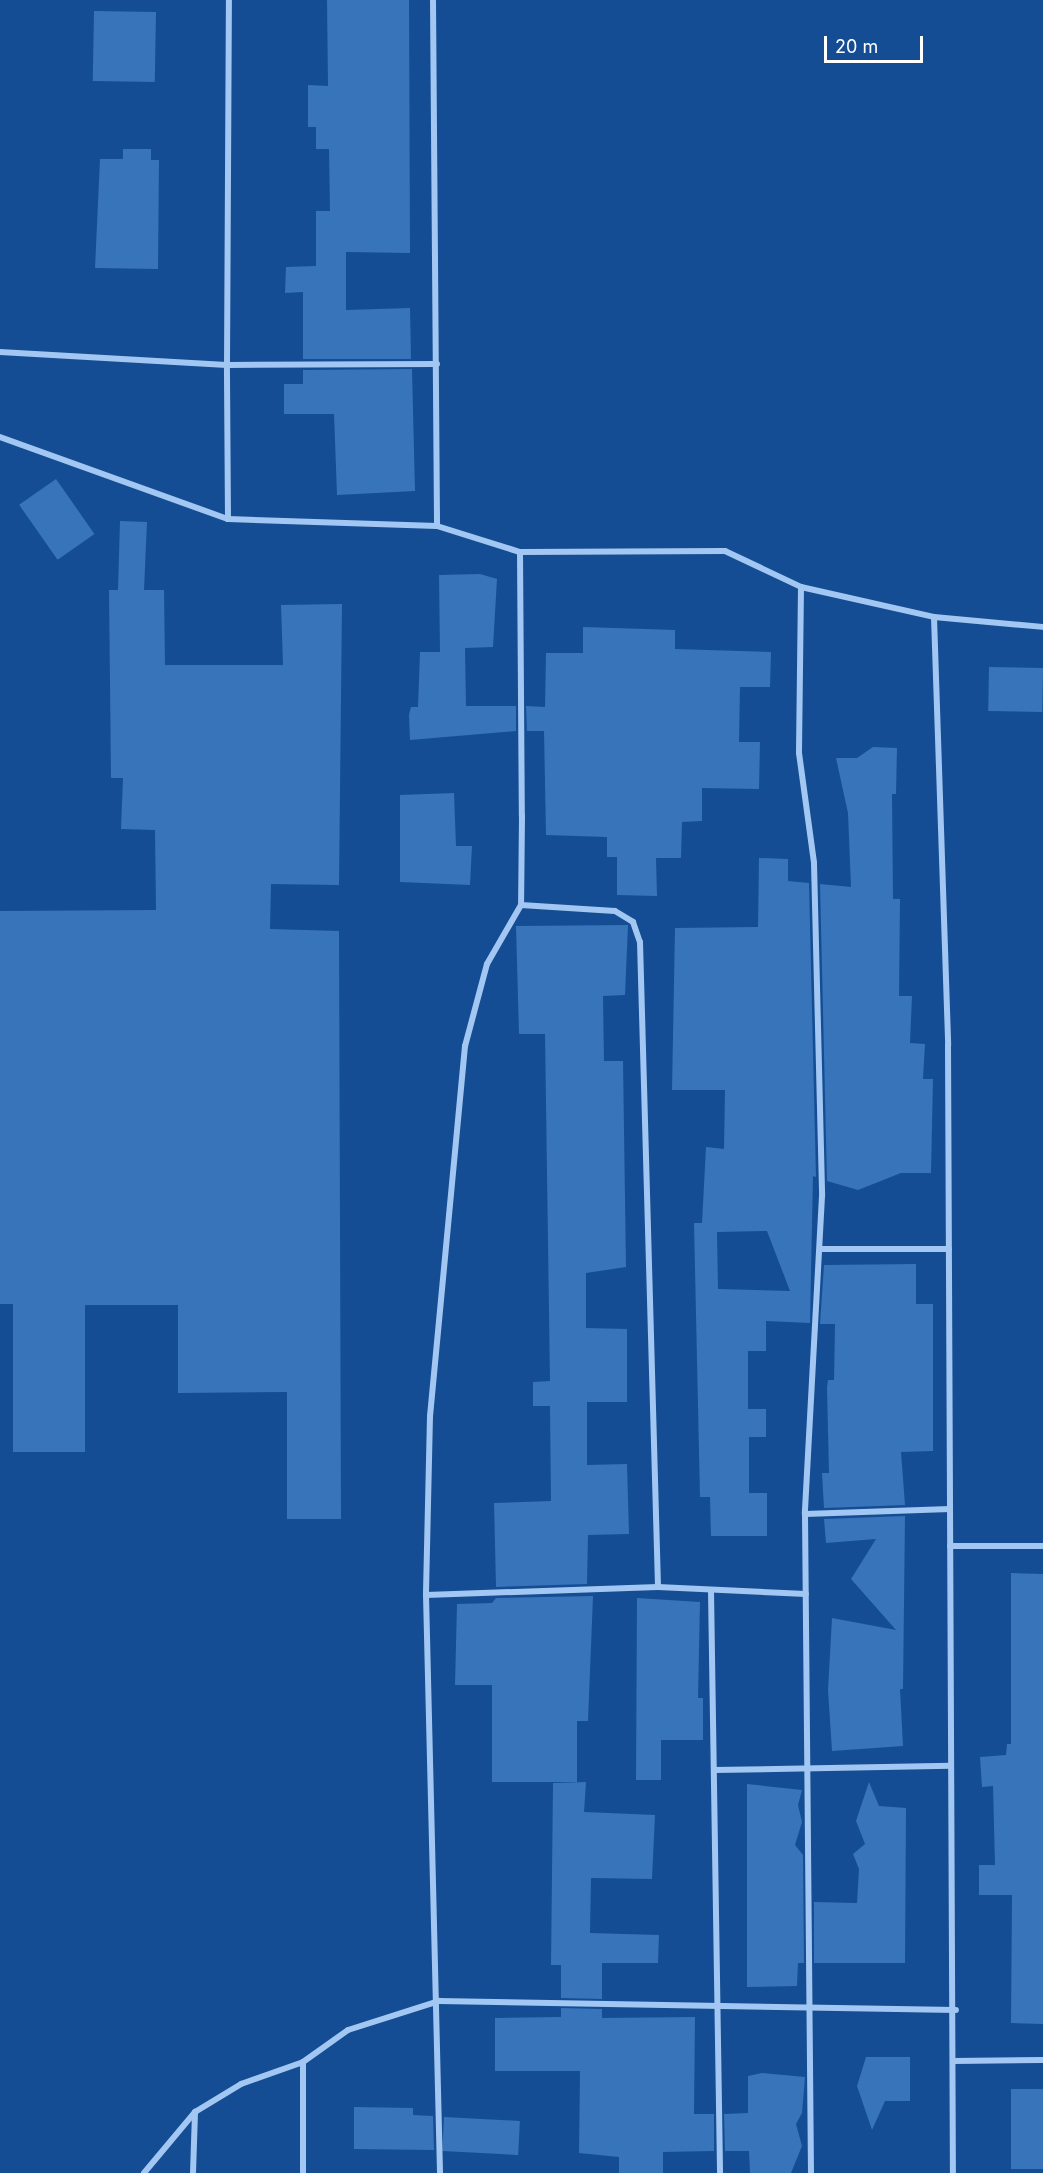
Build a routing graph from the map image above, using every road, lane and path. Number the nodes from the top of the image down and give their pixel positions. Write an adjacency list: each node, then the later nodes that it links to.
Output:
1 (229, 0): 5 (street)
2 (433, 0): 4 (street)
3 (0, 352): 5 (street)
4 (437, 364): 5 (street); 8 (street)
5 (227, 365): 7 (street)
6 (0, 437): 7 (street)
7 (228, 519): 8 (street)
8 (437, 526): 9 (street)
9 (520, 552): 10 (street); 13 (street)
10 (801, 587): 11 (street); 14 (street)
11 (934, 617): 12 (street); 15 (street)
12 (1043, 627)
13 (521, 905): 20 (street); 23 (street)
14 (822, 1249): 15 (street); 17 (street)
15 (949, 1249): 16 (street)
16 (950, 1509): 17 (street); 18 (street)
17 (805, 1514): 22 (street)
18 (950, 1546): 19 (street); 24 (street)
19 (1043, 1546)
20 (658, 1587): 21 (street); 23 (street)
21 (711, 1591): 22 (street); 26 (street)
22 (806, 1594): 25 (street)
23 (426, 1595): 27 (street)
24 (951, 1766): 25 (street); 30 (street)
25 (808, 1768): 26 (street); 29 (street)
26 (714, 1770): 28 (street)
27 (439, 2001): 28 (street); 33 (street); 38 (street)
28 (717, 2006): 29 (street); 39 (street)
29 (809, 2007): 30 (street); 40 (street)
30 (956, 2010): 32 (street)
31 (1043, 2060): 32 (street)
32 (952, 2061): 41 (street)
33 (303, 2062): 34 (street); 37 (street)
34 (195, 2112): 35 (street); 36 (street)
35 (144, 2173)
36 (193, 2173)
37 (303, 2173)
38 (440, 2173)
39 (720, 2173)
40 (811, 2173)
41 (953, 2173)

